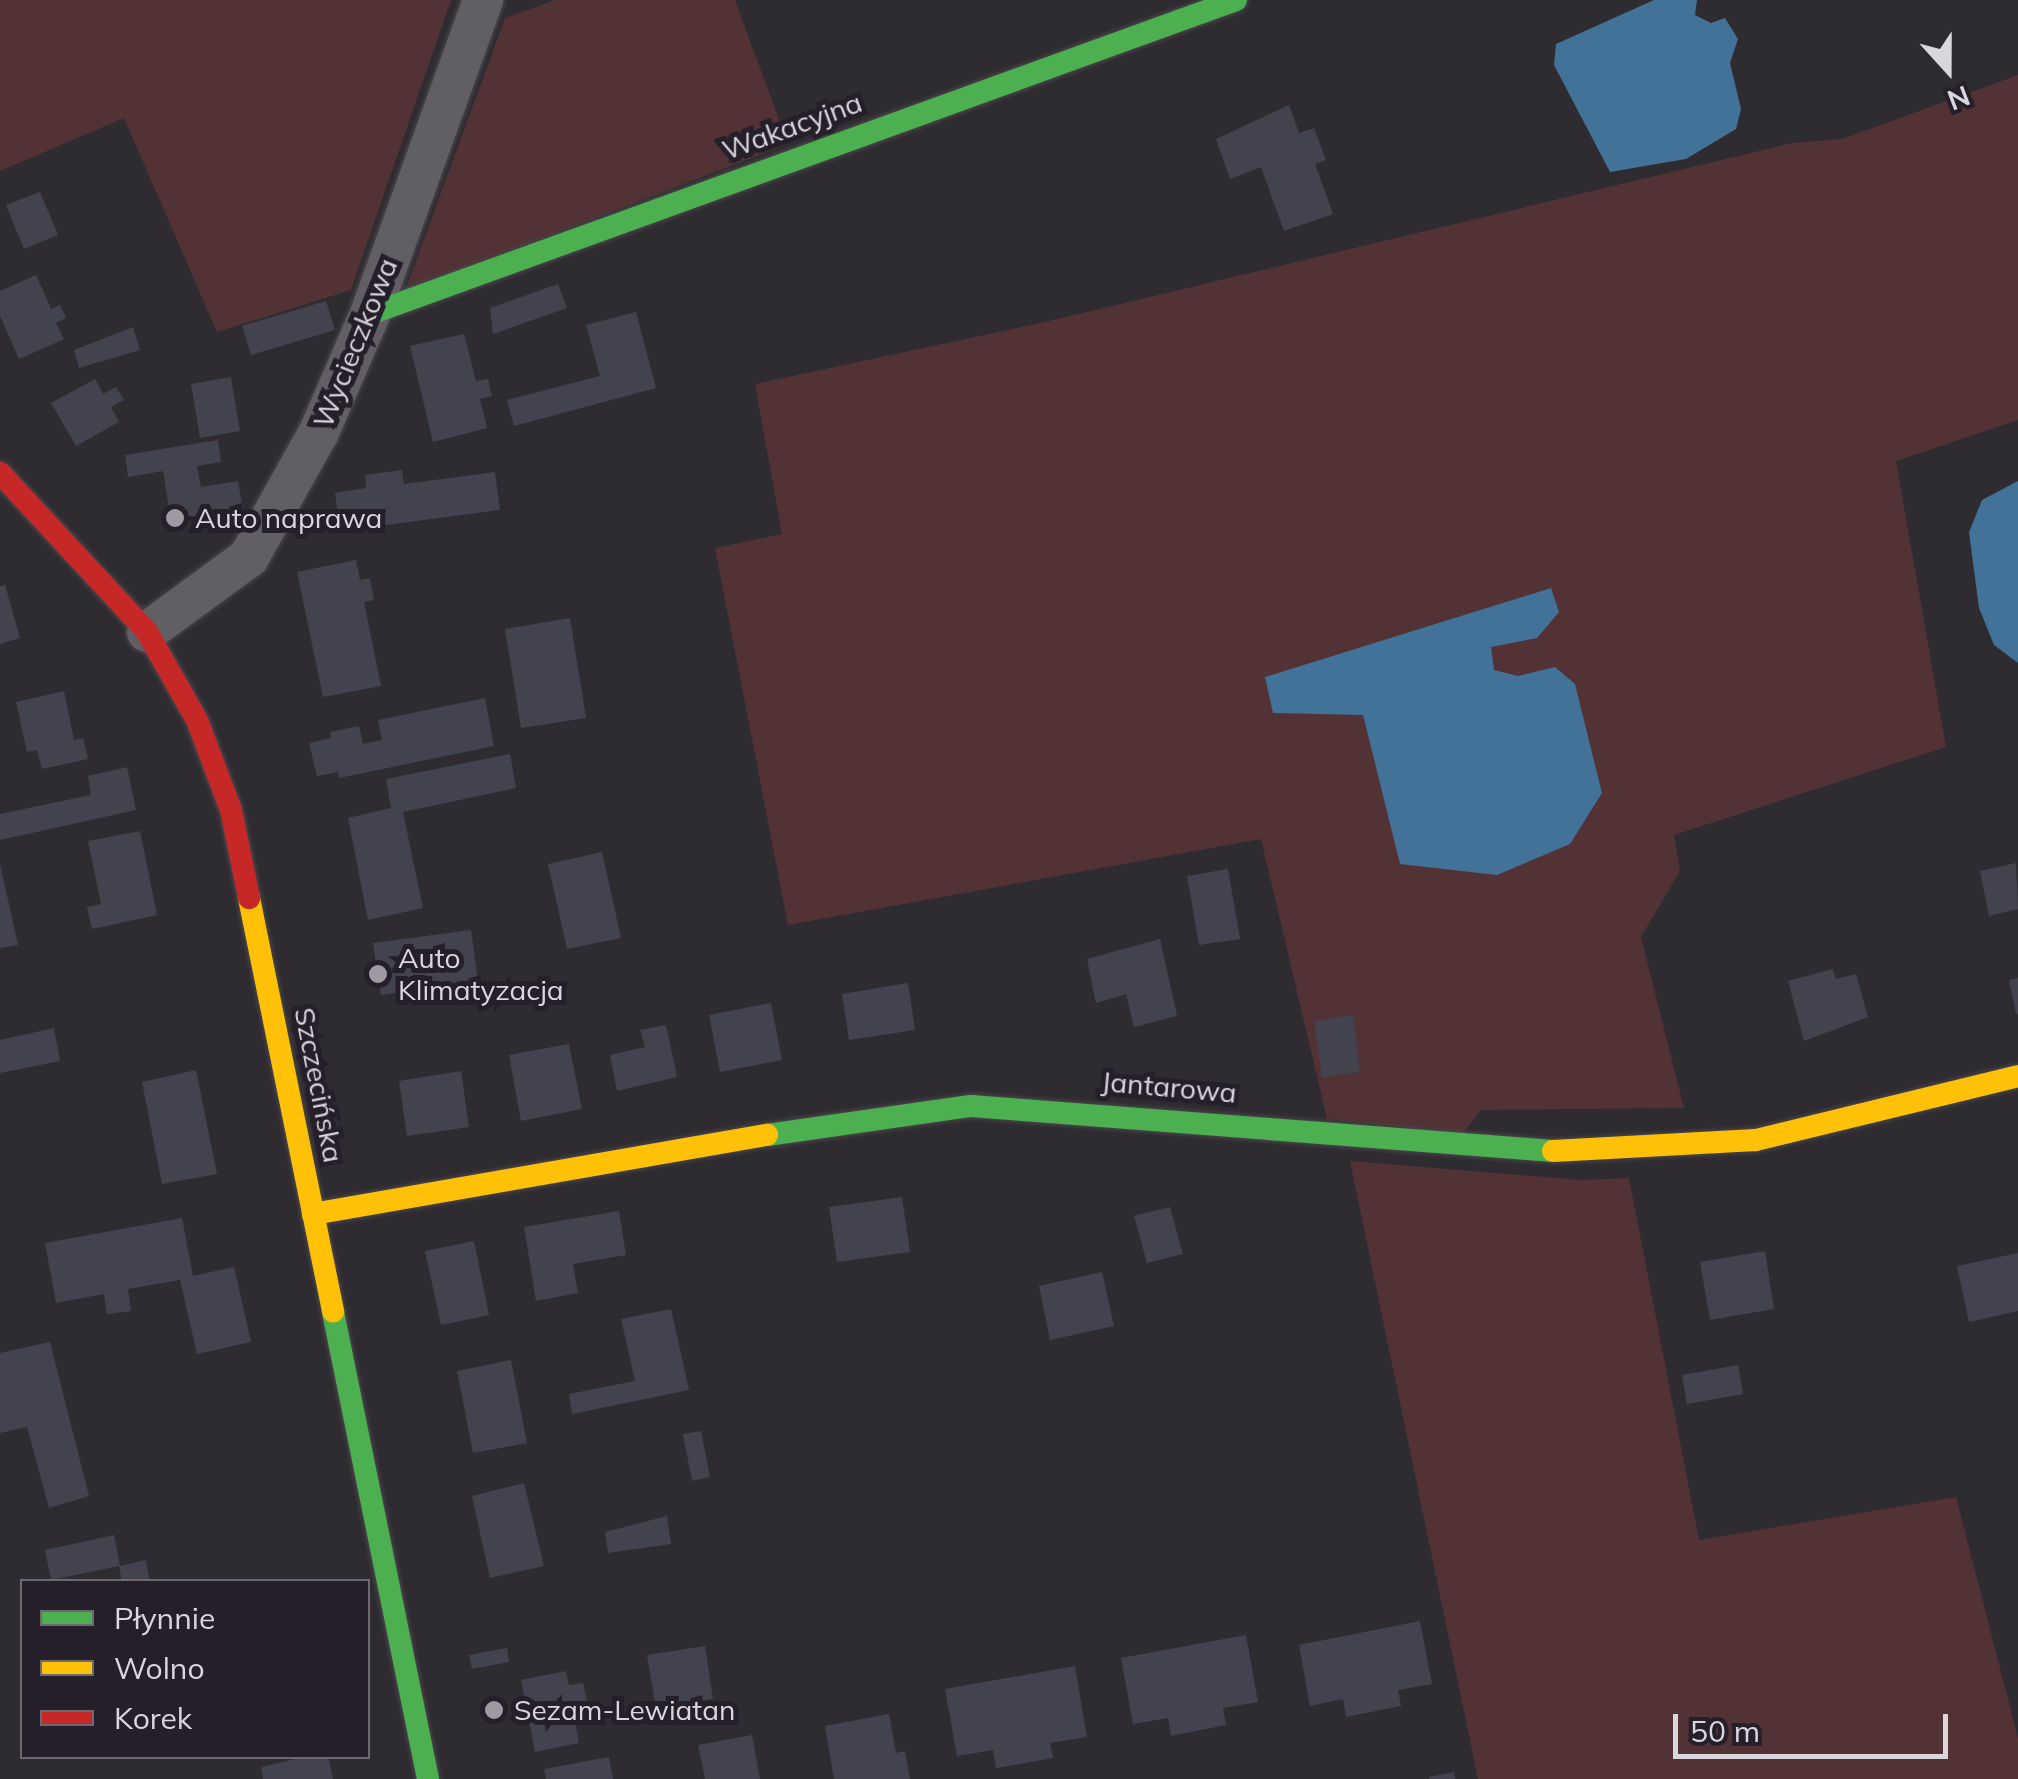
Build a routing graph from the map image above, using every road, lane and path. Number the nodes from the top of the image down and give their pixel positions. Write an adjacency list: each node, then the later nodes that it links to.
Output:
1 (483, 0): 3 (street, Wycieczkowa)
2 (1236, 0): 3 (street, Wakacyjna)
3 (370, 314): 5 (street, Wycieczkowa)
4 (0, 473): 5 (street, Szczecińska)
5 (147, 632): 7 (street, Szczecińska)
6 (2018, 1076): 7 (street, Jantarowa)
7 (313, 1214): 8 (street, Szczecińska)
8 (428, 1779)

